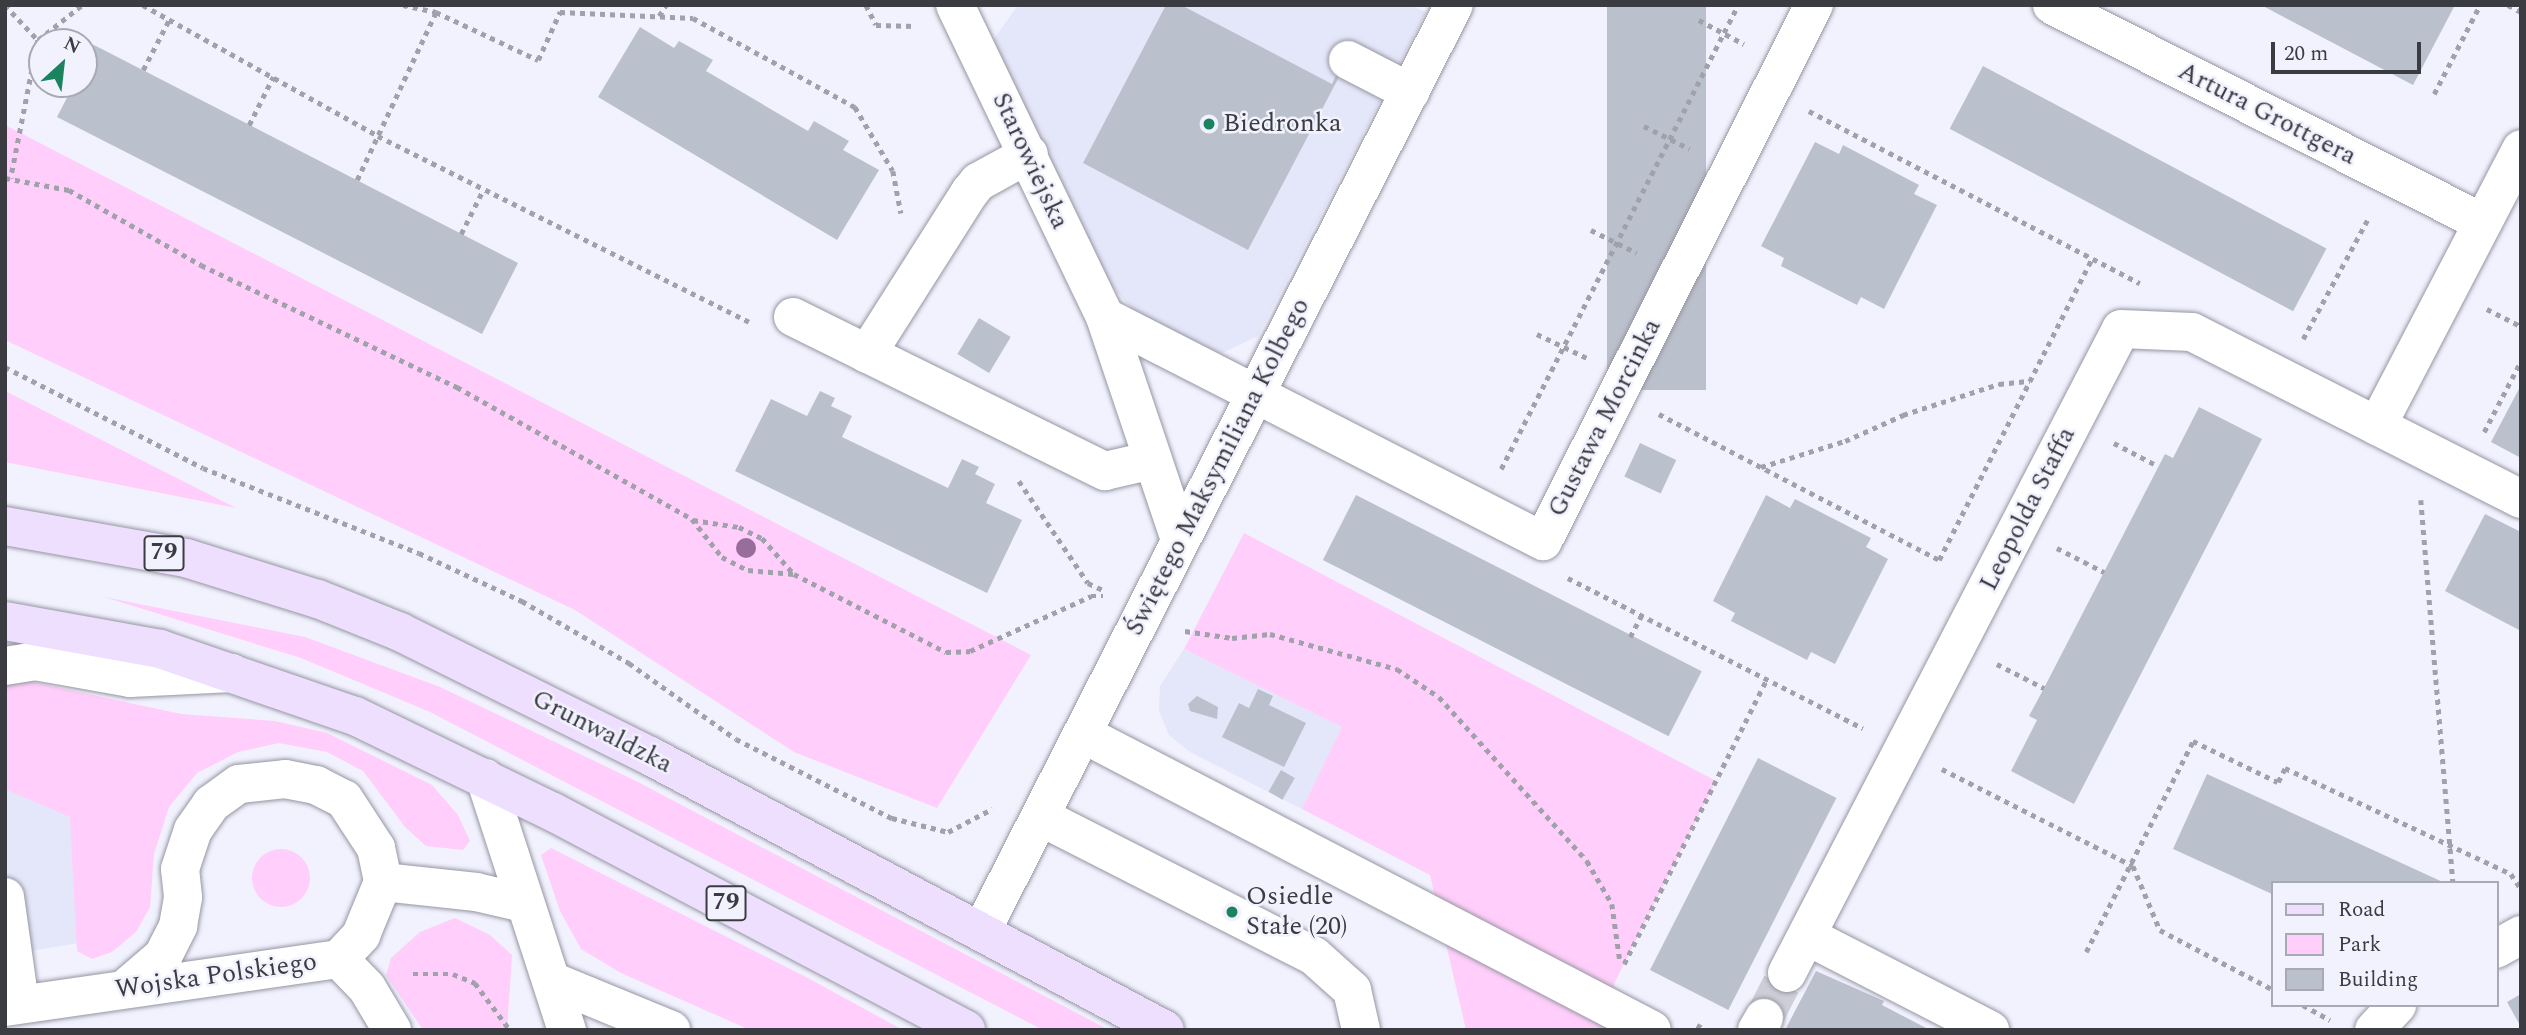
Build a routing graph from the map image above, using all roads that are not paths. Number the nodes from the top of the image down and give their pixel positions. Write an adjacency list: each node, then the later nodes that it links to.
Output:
1 (955, 5): 8 (street, Starowiejska)
2 (1454, 5): 6 (street, Świętego Maksymiliana Kolbego)
3 (1814, 5): 13 (street, Gustawa Morcinka)
4 (2052, 5): 9 (street, Artura Grottgera)
5 (1348, 60): 6 (street)
6 (1410, 92): 13 (street, Świętego Maksymiliana Kolbego)
7 (2521, 149): 9 (street)
8 (1029, 154): 10 (street, Starowiejska); 12 (street)
9 (2482, 222): 14 (street)
10 (1104, 317): 13 (street); 15 (street, Starowiejska)
11 (776, 321): 12 (street)
12 (867, 354): 15 (street)
13 (1255, 391): 18 (street, Świętego Maksymiliana Kolbego)
14 (2377, 426): 16 (street); 30 (street, Leopolda Staffa)
15 (1153, 460): 18 (street, Starowiejska)
16 (2521, 499)
17 (5, 526): 28 (main road, Grunwaldzka / 79)
18 (1180, 540): 22 (street, Świętego Maksymiliana Kolbego)
19 (5, 621): 21 (main road, 79)
20 (5, 666): 21 (street)
21 (239, 672): 23 (main road, 79)
22 (1083, 734): 24 (street, Świętego Maksymiliana Kolbego); 45 (street)
23 (485, 778): 27 (street); 42 (main road, 79)
24 (1041, 817): 28 (street, Świętego Maksymiliana Kolbego); 44 (street)
25 (383, 882): 27 (street); 32 (street, Wojska Polskiego); 35 (street)
26 (5, 897): 36 (street)
27 (524, 903): 34 (street)
28 (982, 930): 43 (main road, Grunwaldzka / 79)
29 (2521, 935): 31 (street)
30 (1807, 936): 33 (street, Leopolda Staffa); 46 (street)
31 (2498, 948)
32 (339, 959): 35 (street, Wojska Polskiego); 39 (street)
33 (1787, 973)
34 (552, 981): 40 (street); 41 (street)
35 (127, 987): 36 (street, Wojska Polskiego)
36 (13, 1006)
37 (2394, 1007): 38 (street)
38 (2356, 1027)
39 (392, 1030)
40 (567, 1030)
41 (671, 1030)
42 (966, 1030)
43 (1164, 1030)
44 (1361, 1030)
45 (1652, 1030)
46 (1990, 1030)

